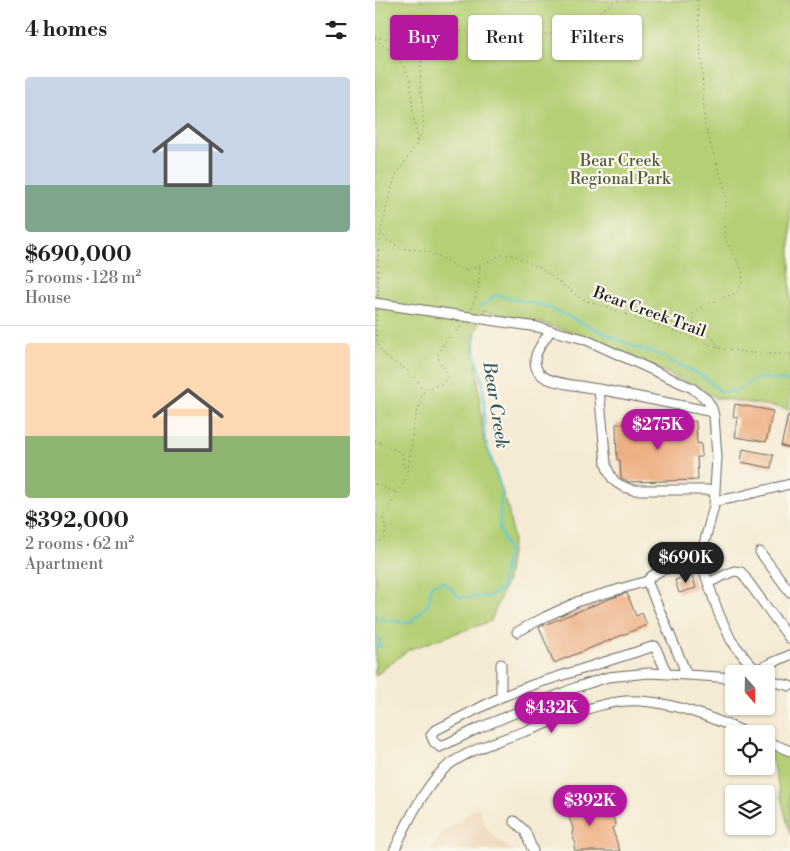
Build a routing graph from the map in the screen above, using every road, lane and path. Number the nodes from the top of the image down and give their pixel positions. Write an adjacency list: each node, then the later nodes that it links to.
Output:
1 (617, 0): 3 (path)
2 (697, 0): 15 (path)
3 (458, 31)
4 (375, 38): 5 (path); 7 (path)
5 (390, 40)
6 (422, 60): 7 (path)
7 (418, 141): 8 (path)
8 (381, 232): 9 (path, Bear Creek Trail); 10 (path)
9 (480, 265): 11 (path); 15 (path, Bear Creek Trail)
10 (376, 304): 11 (street); 13 (path)
11 (469, 316): 12 (street); 17 (path)
12 (550, 331): 18 (street); 19 (street)
13 (377, 342): 14 (path); 17 (path)
14 (375, 347)
15 (718, 348): 16 (path, Bear Creek Trail)
16 (790, 354)
17 (424, 390): 21 (path)
18 (599, 390): 19 (street); 24 (street)
19 (713, 412): 24 (street)
20 (375, 440): 21 (path)
21 (408, 469): 25 (path)
22 (375, 484): 25 (path)
23 (790, 484): 26 (street)
24 (715, 490): 26 (street)
25 (398, 493): 27 (path)
26 (715, 500): 29 (street)
27 (375, 544)
28 (760, 552): 32 (street)
29 (703, 560): 30 (street); 31 (street)
30 (647, 581): 33 (street); 40 (street)
31 (709, 584): 34 (street); 37 (street)
32 (790, 592)
33 (517, 632)
34 (790, 639)
35 (790, 655): 38 (street)
36 (501, 664): 44 (street)
37 (752, 665)
38 (771, 665)
39 (667, 674): 40 (street); 44 (street); 44 (street)
40 (687, 675): 41 (street)
41 (725, 677)
42 (775, 682): 43 (street)
43 (790, 686)
44 (501, 697)
45 (727, 725): 49 (street)
46 (775, 744): 47 (street)
47 (790, 752)
48 (514, 821): 50 (street)
49 (394, 851)
50 (533, 851)

